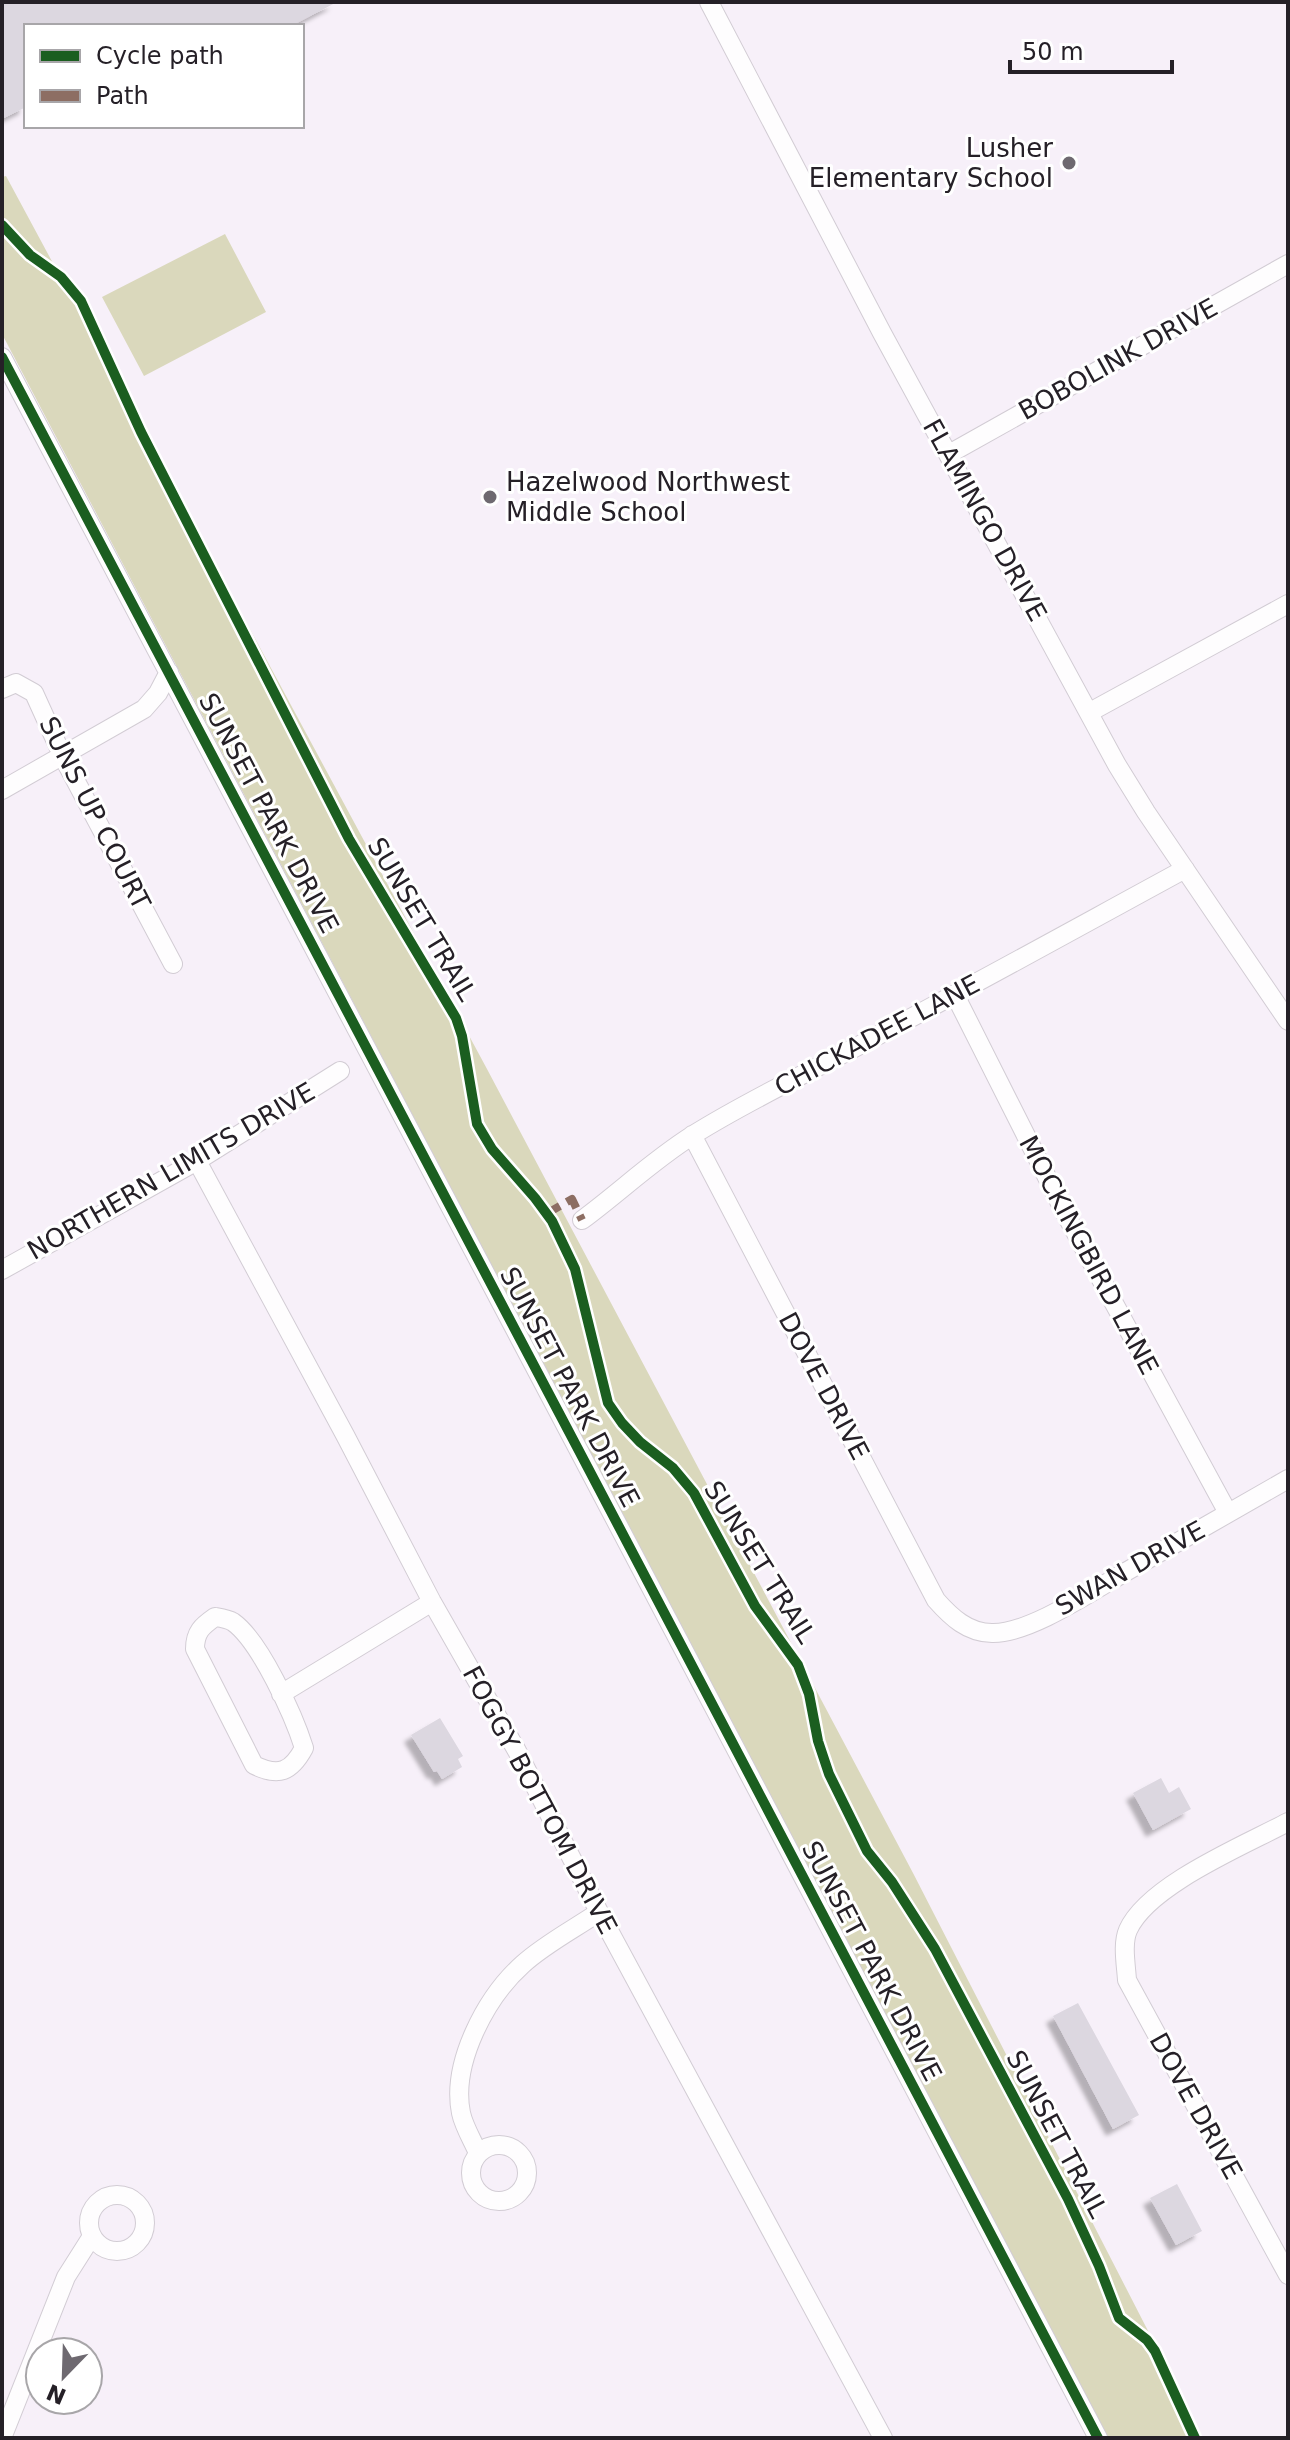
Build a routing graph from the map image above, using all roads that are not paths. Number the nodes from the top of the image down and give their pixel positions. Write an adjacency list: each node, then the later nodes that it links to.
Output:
1 (709, 2): 4 (street, FLAMINGO DRIVE)
2 (1288, 264): 4 (street, BOBOLINK DRIVE)
3 (2, 357): 6 (street, SUNSET PARK DRIVE)
4 (949, 454): 8 (street, FLAMINGO DRIVE)
5 (1288, 604): 8 (street)
6 (169, 672): 9 (street); 32 (street, SUNSET PARK DRIVE)
7 (2, 689): 9 (street, SUNS UP COURT)
8 (1090, 712): 11 (street, FLAMINGO DRIVE)
9 (63, 757): 10 (street); 12 (street, SUNS UP COURT)
10 (4, 784)
11 (1185, 869): 13 (street, CHICKADEE LANE); 14 (street, FLAMINGO DRIVE)
12 (173, 964)
13 (955, 995): 16 (street, CHICKADEE LANE); 21 (street, MOCKINGBIRD LANE)
14 (1288, 1021)
15 (340, 1071): 17 (street, NORTHERN LIMITS DRIVE)
16 (692, 1135): 18 (street, CHICKADEE LANE); 23 (street, DOVE DRIVE)
17 (197, 1161): 19 (street, NORTHERN LIMITS DRIVE); 22 (street, FOGGY BOTTOM DRIVE)
18 (582, 1220)
19 (2, 1270)
20 (1288, 1479): 21 (street, SWAN DRIVE)
21 (1228, 1513): 23 (street, SWAN DRIVE)
22 (432, 1602): 24 (street); 26 (street, FOGGY BOTTOM DRIVE)
23 (966, 1627)
24 (281, 1694): 24 (street)
25 (1288, 1822): 29 (street, DOVE DRIVE)
26 (599, 1912): 27 (street); 31 (street, FOGGY BOTTOM DRIVE)
27 (478, 2153)
28 (92, 2236): 30 (street)
29 (1288, 2275)
30 (2, 2438)
31 (883, 2438)
32 (1098, 2438)

